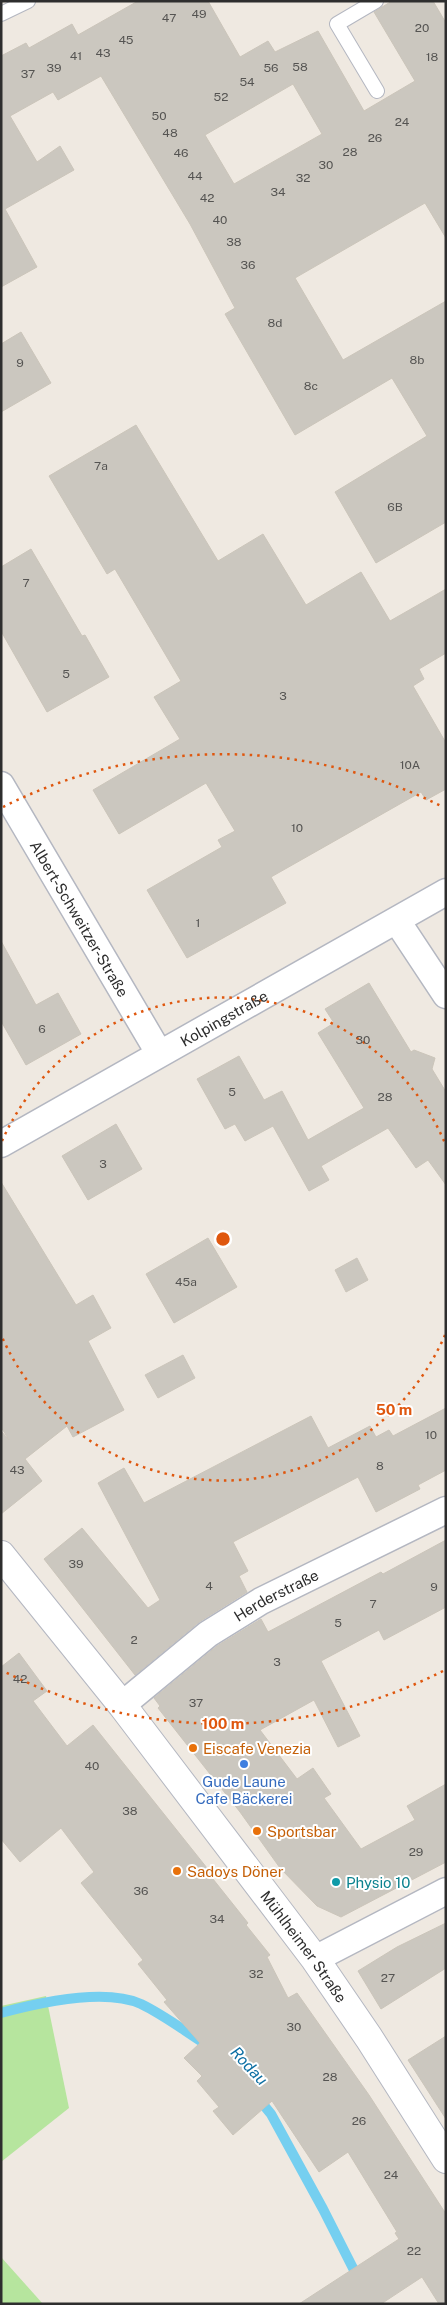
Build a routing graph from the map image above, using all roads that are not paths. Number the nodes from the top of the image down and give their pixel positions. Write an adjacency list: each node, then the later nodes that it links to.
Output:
1 (28, 1): 3 (lane)
2 (376, 1): 4 (lane)
3 (1, 14)
4 (377, 91)
5 (1, 785): 9 (street, Albert-Schweitzer-Straße)
6 (446, 892): 7 (street, Kolpingstraße)
7 (397, 921): 8 (street); 9 (street, Kolpingstraße)
8 (446, 995)
9 (159, 1053): 10 (street, Kolpingstraße)
10 (1, 1144)
11 (446, 1510): 13 (street, Herderstraße)
12 (1, 1555): 13 (main road, Mühlheimer Straße)
13 (122, 1705): 15 (main road, Mühlheimer Straße)
14 (446, 1891): 15 (street)
15 (315, 1959): 16 (main road, Mühlheimer Straße)
16 (446, 2159)

